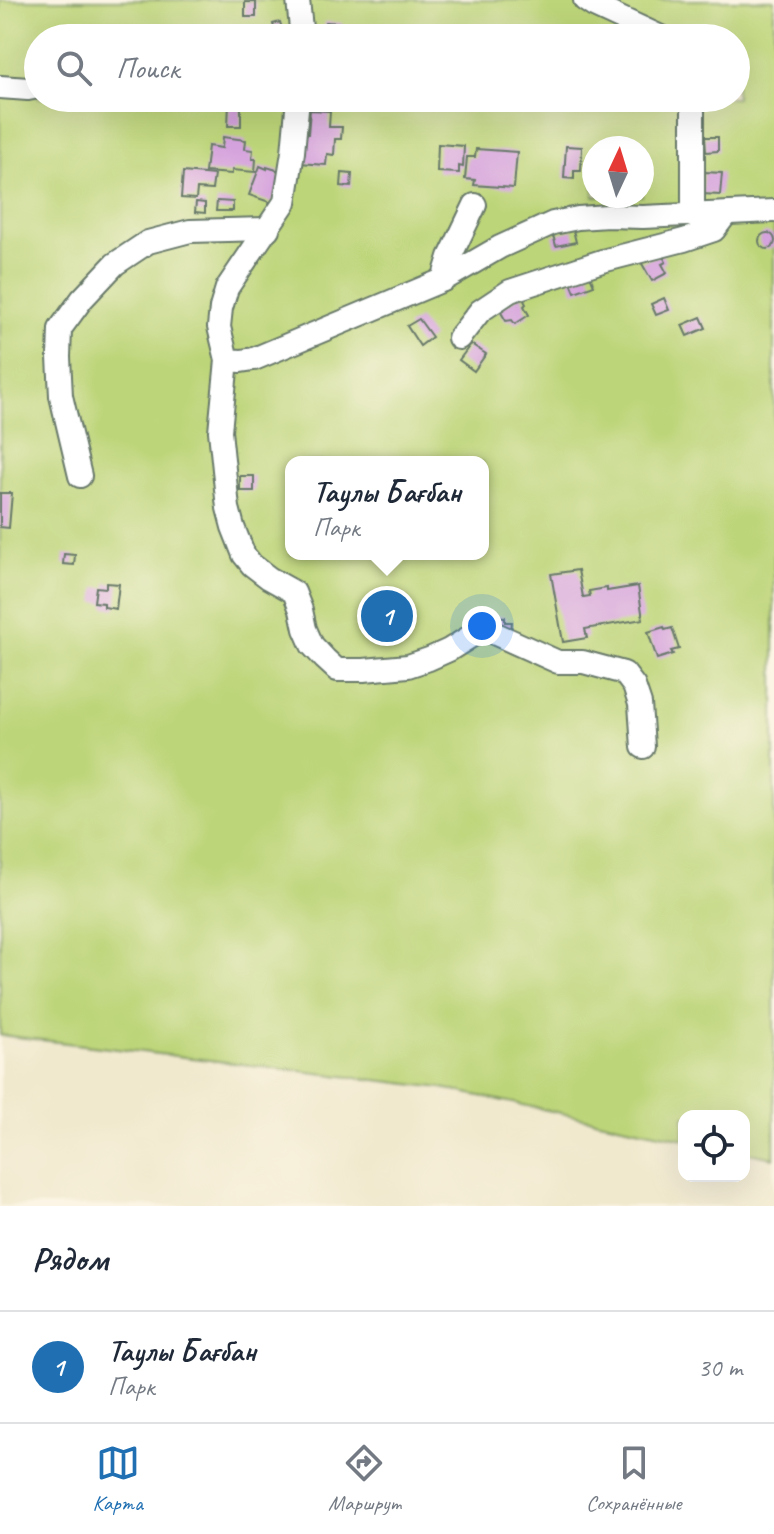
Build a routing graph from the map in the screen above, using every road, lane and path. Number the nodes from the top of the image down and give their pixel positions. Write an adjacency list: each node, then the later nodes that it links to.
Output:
1 (298, 0): 3 (street)
2 (585, 0): 4 (street)
3 (301, 24)
4 (633, 24)
5 (0, 87): 6 (street)
6 (24, 89)
7 (297, 112): 13 (street)
8 (693, 112): 12 (street)
9 (475, 205): 14 (street)
10 (774, 211): 11 (street)
11 (726, 214): 12 (street); 15 (street)
12 (693, 216): 14 (street)
13 (268, 229): 16 (street); 17 (street)
14 (443, 280): 16 (street)
15 (459, 338)
16 (227, 360): 18 (street)
17 (80, 476)
18 (643, 747)

